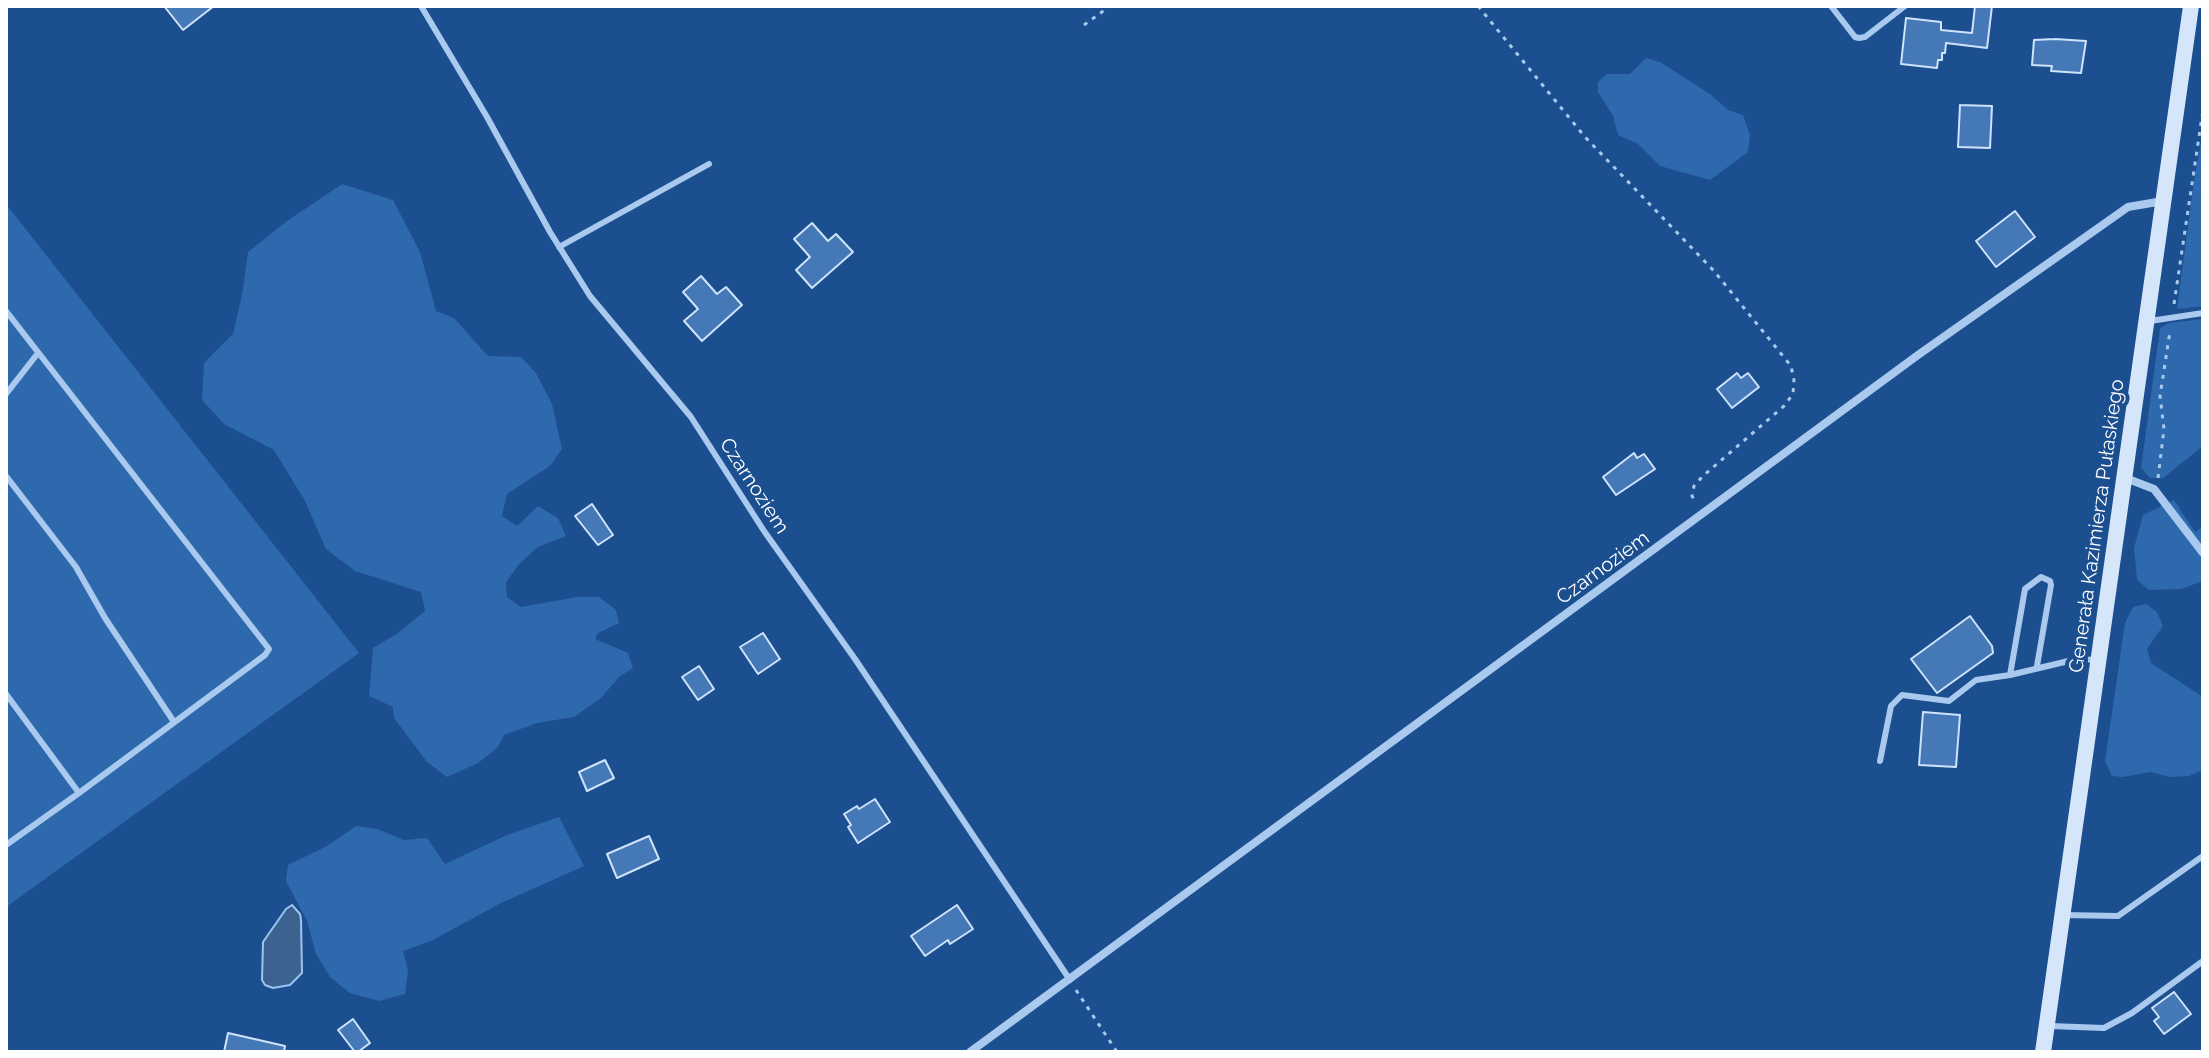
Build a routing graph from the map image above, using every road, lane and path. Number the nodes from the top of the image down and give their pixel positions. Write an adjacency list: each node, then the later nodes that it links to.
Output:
1 (421, 6): 11 (lane, Czarnoziem)
2 (1110, 6): 7 (path)
3 (1478, 6): 21 (path)
4 (1831, 6): 5 (lane)
5 (1905, 6)
6 (2191, 6): 10 (main road, Generała Kazimierza Pułaskiego)
7 (1084, 25)
8 (2203, 110): 14 (path)
9 (709, 164): 11 (lane)
10 (2164, 201): 15 (main road, Generała Kazimierza Pułaskiego); 21 (street, Czarnoziem)
11 (559, 247): 34 (lane, Czarnoziem)
12 (6, 311): 16 (lane)
13 (2203, 313): 14 (lane)
14 (2172, 316): 15 (lane); 20 (path)
15 (2146, 321): 19 (main road, Generała Kazimierza Pułaskiego)
16 (38, 353): 17 (lane); 27 (lane)
17 (6, 394)
18 (6, 476): 27 (lane)
19 (2123, 477): 22 (street); 23 (main road, Generała Kazimierza Pułaskiego)
20 (2158, 478)
21 (1705, 514): 34 (street, Czarnoziem)
22 (2203, 553)
23 (2098, 660): 24 (lane); 32 (main road, Generała Kazimierza Pułaskiego)
24 (2037, 666): 25 (lane); 25 (lane)
25 (2010, 675): 28 (lane)
26 (6, 694): 29 (lane)
27 (174, 722): 29 (lane)
28 (1880, 761)
29 (79, 793): 30 (lane)
30 (6, 845)
31 (2203, 856): 32 (lane)
32 (2063, 915): 35 (main road, Generała Kazimierza Pułaskiego)
33 (2203, 961): 35 (lane)
34 (1070, 980): 36 (street, Czarnoziem); 37 (path)
35 (2046, 1026): 38 (main road, Generała Kazimierza Pułaskiego)
36 (970, 1052)
37 (1117, 1052)
38 (2043, 1052)

